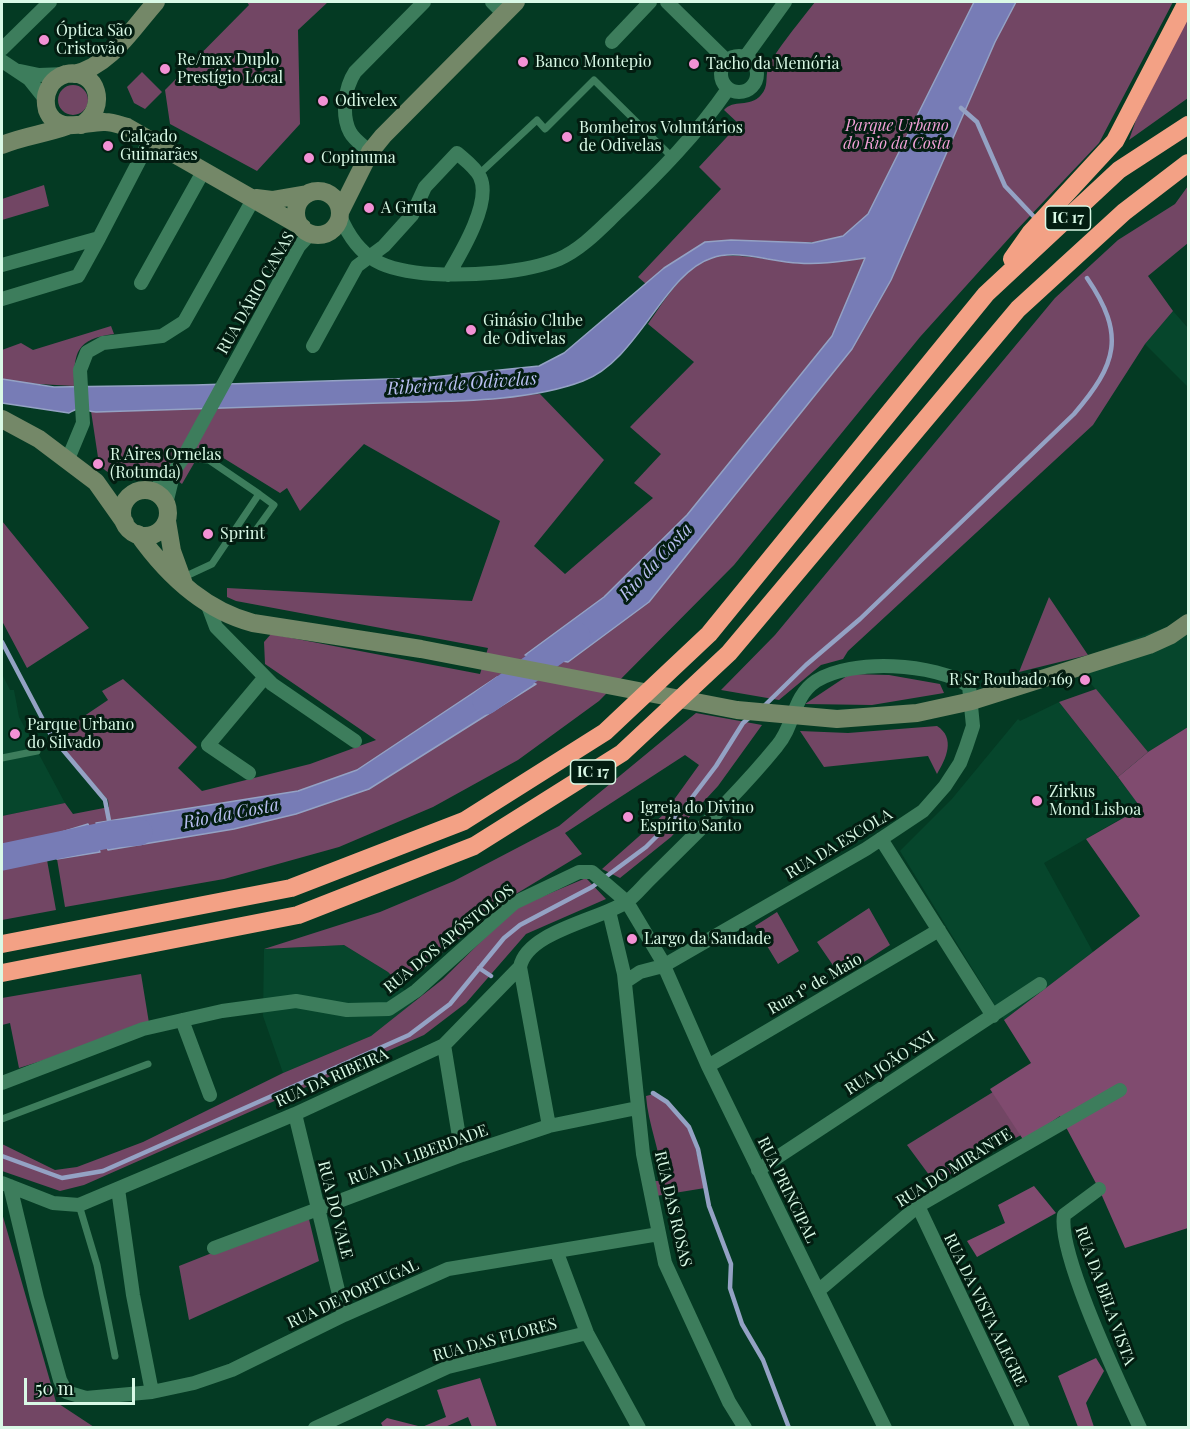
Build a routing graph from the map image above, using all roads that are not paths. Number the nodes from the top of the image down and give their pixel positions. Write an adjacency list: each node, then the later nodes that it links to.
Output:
1 (50, 2): 10 (street)
2 (156, 2): 15 (street)
3 (424, 2): 25 (street)
4 (650, 2): 9 (street)
5 (667, 2): 12 (street)
6 (785, 2): 11 (street)
7 (1187, 2): 40 (highway)
8 (504, 6): 25 (street)
9 (612, 42)
10 (2, 49)
11 (746, 56): 12 (street); 17 (street)
12 (726, 60): 17 (street)
13 (2, 61): 14 (street)
14 (20, 71): 15 (street); 18 (street)
15 (69, 74): 16 (street); 18 (street)
16 (94, 87): 19 (street); 21 (street)
17 (729, 89): 26 (street)
18 (46, 103): 19 (street); 22 (street)
19 (74, 125): 21 (street); 22 (street)
20 (1188, 125): 40 (highway, IC 17)
21 (127, 127): 23 (street)
22 (25, 135): 24 (street)
23 (150, 140): 28 (street); 35 (street)
24 (2, 145)
25 (370, 152): 29 (street)
26 (673, 158): 30 (lane); 38 (street)
27 (1188, 163): 67 (highway, IC 17)
28 (204, 170): 32 (street); 39 (street)
29 (360, 171): 31 (street); 33 (street)
30 (479, 174): 36 (street); 38 (street)
31 (310, 193): 32 (street); 33 (street); 34 (street)
32 (254, 198): 34 (street); 45 (street)
33 (340, 214): 34 (street); 36 (street)
34 (306, 230): 44 (street, RUA DÁRIO CANAS)
35 (99, 238): 37 (street); 41 (street)
36 (368, 258): 38 (street); 42 (street)
37 (2, 265)
38 (448, 275)
39 (141, 283)
40 (986, 294): 64 (highway, IC 17)
41 (2, 299)
42 (313, 346)
43 (2, 419): 45 (street)
44 (183, 458): 47 (lane); 48 (street, RUA DÁRIO CANAS)
45 (68, 459): 46 (street)
46 (96, 482): 48 (street); 50 (street)
47 (259, 494): 49 (lane); 49 (lane)
48 (155, 502): 50 (street); 50 (street); 51 (street)
49 (236, 528): 51 (lane)
50 (132, 529): 51 (street)
51 (183, 582): 52 (street)
52 (207, 603): 54 (street); 55 (street)
53 (1188, 623): 55 (street)
54 (265, 677): 56 (street); 59 (street)
55 (972, 701): 60 (street, RUA DA ESCOLA); 61 (street, RUA DA RIBEIRA)
56 (355, 741)
57 (37, 751): 58 (lane)
58 (2, 758)
59 (249, 772)
60 (881, 839): 63 (street); 65 (street, RUA DA ESCOLA)
61 (627, 902): 62 (street, RUA DA RIBEIRA); 65 (street, RUA DOS APÓSTOLOS); 71 (street, RUA DOS APÓSTOLOS)
62 (609, 911): 66 (street, RUA DA RIBEIRA); 68 (street)
63 (939, 930): 70 (street); 74 (street, Rua 1º de Maio)
64 (2, 944)
65 (663, 966): 68 (street, RUA DA ESCOLA); 74 (street, RUA PRINCIPAL)
66 (520, 967): 72 (street, RUA DA RIBEIRA); 81 (street)
67 (2, 973)
68 (625, 982): 78 (street, RUA DAS ROSAS)
69 (1040, 984): 70 (street, RUA JOÃO XXI)
70 (993, 1016): 83 (street, RUA JOÃO XXI)
71 (182, 1020): 75 (street, RUA DOS APÓSTOLOS); 77 (street)
72 (444, 1045): 79 (street, RUA DA RIBEIRA); 82 (street)
73 (148, 1064): 80 (lane)
74 (708, 1066): 83 (street, RUA PRINCIPAL)
75 (2, 1083)
76 (1120, 1090): 88 (street, RUA DO MIRANTE)
77 (210, 1095)
78 (637, 1108): 81 (street, RUA DA LIBERDADE); 90 (street, RUA DAS ROSAS)
79 (295, 1114): 85 (street, RUA DA RIBEIRA); 89 (street, RUA DO VALE)
80 (2, 1119)
81 (549, 1126): 82 (street, RUA DA LIBERDADE)
82 (462, 1155): 89 (street, RUA DA LIBERDADE)
83 (758, 1170): 93 (street, RUA PRINCIPAL)
84 (6, 1184): 87 (street, RUA DA RIBEIRA); 97 (street, RUA DE PORTUGAL)
85 (118, 1189): 87 (street, RUA DA RIBEIRA); 97 (street)
86 (1099, 1189): 104 (street, RUA DA BELA VISTA)
87 (79, 1205): 96 (lane)
88 (918, 1206): 93 (street, RUA DO MIRANTE); 103 (street, RUA DA VISTA ALEGRE)
89 (318, 1209): 91 (street, RUA DA LIBERDADE); 94 (street, RUA DO VALE)
90 (659, 1234): 92 (street, RUA DE PORTUGAL); 101 (street, RUA DAS ROSAS)
91 (214, 1248)
92 (557, 1253): 94 (street, RUA DE PORTUGAL); 95 (street)
93 (818, 1291): 102 (street, RUA PRINCIPAL)
94 (344, 1315): 97 (street, RUA DE PORTUGAL)
95 (587, 1333): 98 (street); 99 (street, RUA DAS FLORES)
96 (115, 1356)
97 (152, 1392)
98 (638, 1427): 100 (street)
99 (315, 1428)
100 (623, 1428)
101 (746, 1428)
102 (885, 1428)
103 (1023, 1428)
104 (1140, 1428)

